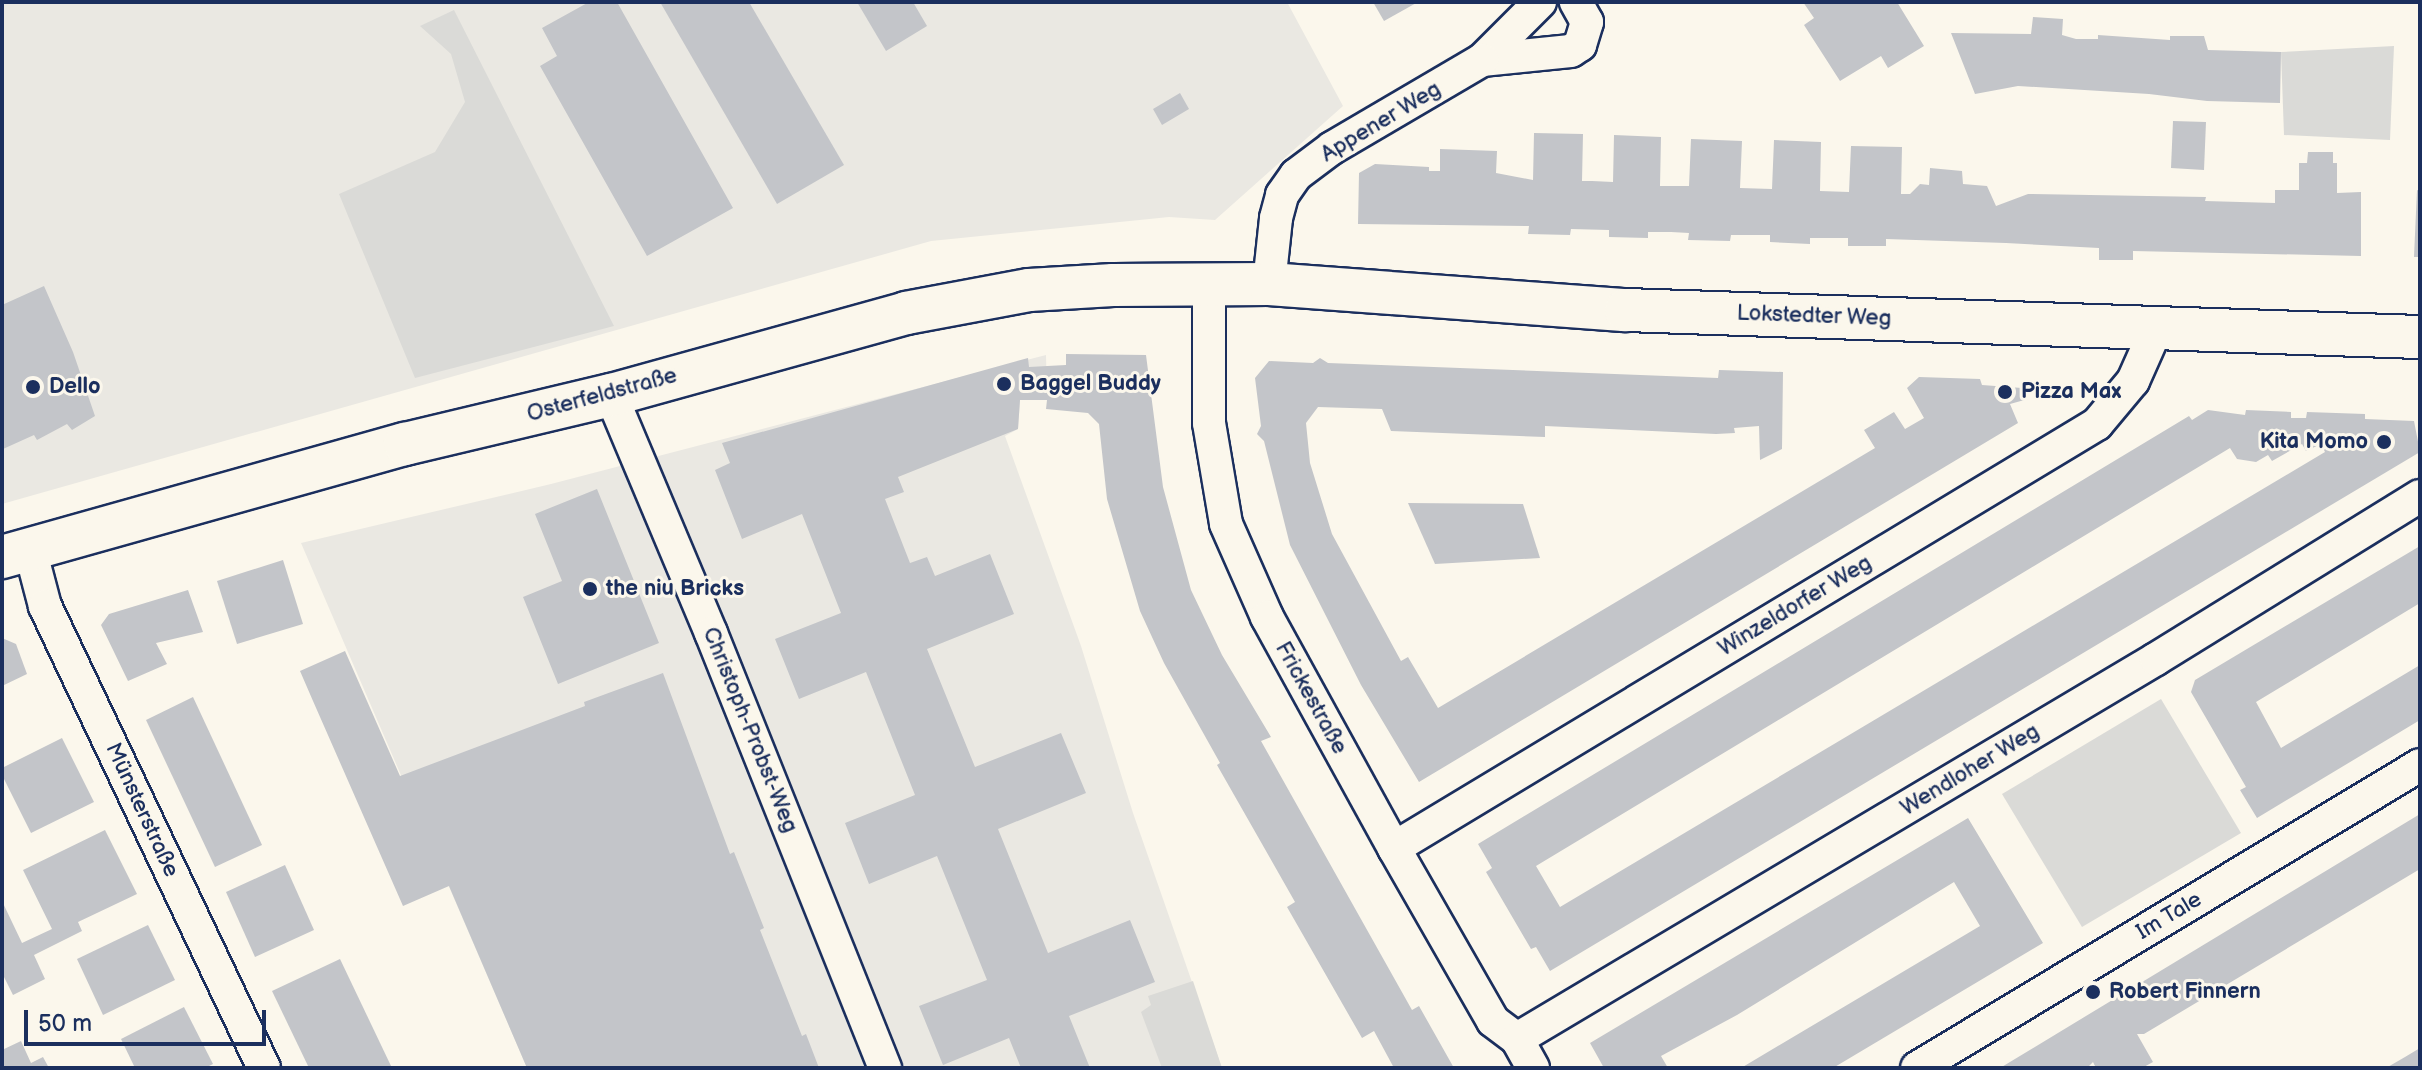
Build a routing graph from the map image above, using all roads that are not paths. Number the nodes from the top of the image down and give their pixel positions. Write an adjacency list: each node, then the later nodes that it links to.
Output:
1 (1540, 2): 3 (street, Appener Weg)
2 (1576, 2): 3 (street, Appener Weg)
3 (1482, 60): 4 (street, Appener Weg)
4 (1269, 284): 5 (main road, Lokstedter Weg); 6 (main road, Lokstedter Weg)
5 (1209, 287): 8 (main road, Osterfeldstraße); 12 (street, Frickestraße)
6 (2157, 327): 7 (main road, Lokstedter Weg); 12 (street, Winzeldorfer Weg)
7 (2420, 337)
8 (611, 395): 10 (main road, Osterfeldstraße); 15 (street, Christoph-Probst-Weg)
9 (2420, 496): 13 (street, Wendloher Weg)
10 (16, 553): 14 (street, Münsterstraße)
11 (2420, 765): 17 (street, Im Tale)
12 (1394, 848): 13 (street, Frickestraße)
13 (1517, 1039): 16 (street, Frickestraße)
14 (264, 1068)
15 (885, 1068)
16 (1533, 1068)
17 (1917, 1068)

